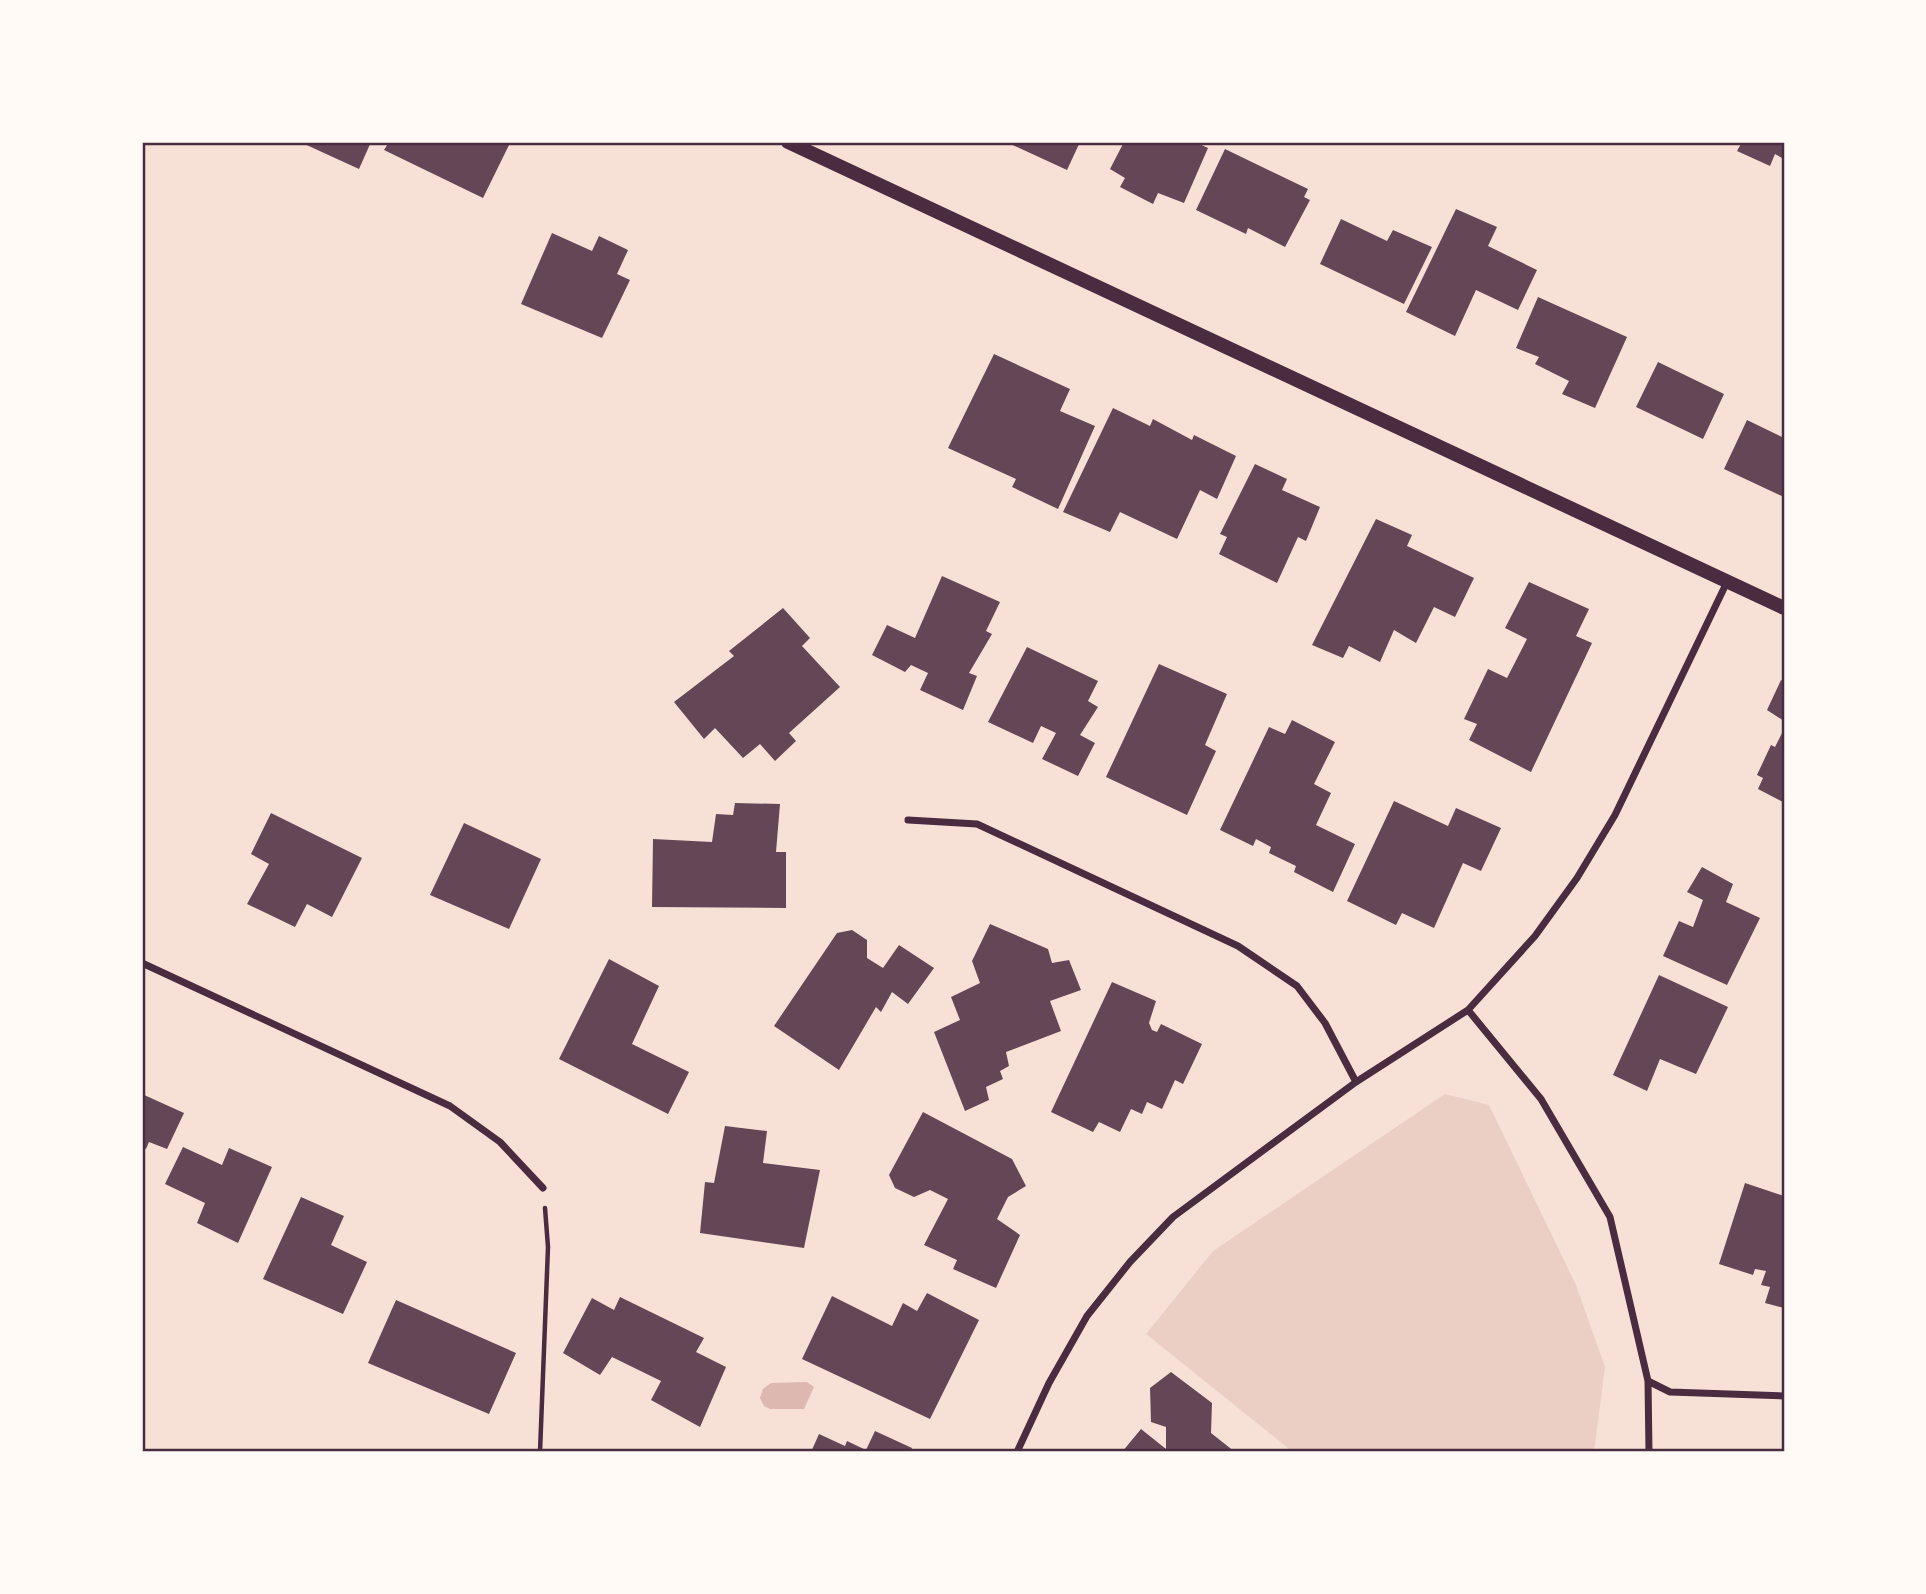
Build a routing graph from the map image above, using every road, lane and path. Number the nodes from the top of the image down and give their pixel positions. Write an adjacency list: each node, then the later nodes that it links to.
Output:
1 (788, 142): 2 (main road)
2 (1727, 581): 3 (main road); 6 (street)
3 (1784, 608)
4 (908, 820): 7 (street)
5 (142, 963): 8 (street)
6 (1468, 1010): 7 (street); 9 (street)
7 (1356, 1082): 12 (street)
8 (543, 1188): 11 (path)
9 (1648, 1381): 10 (street); 13 (street)
10 (1784, 1396)
11 (540, 1452)
12 (1017, 1452)
13 (1649, 1452)

